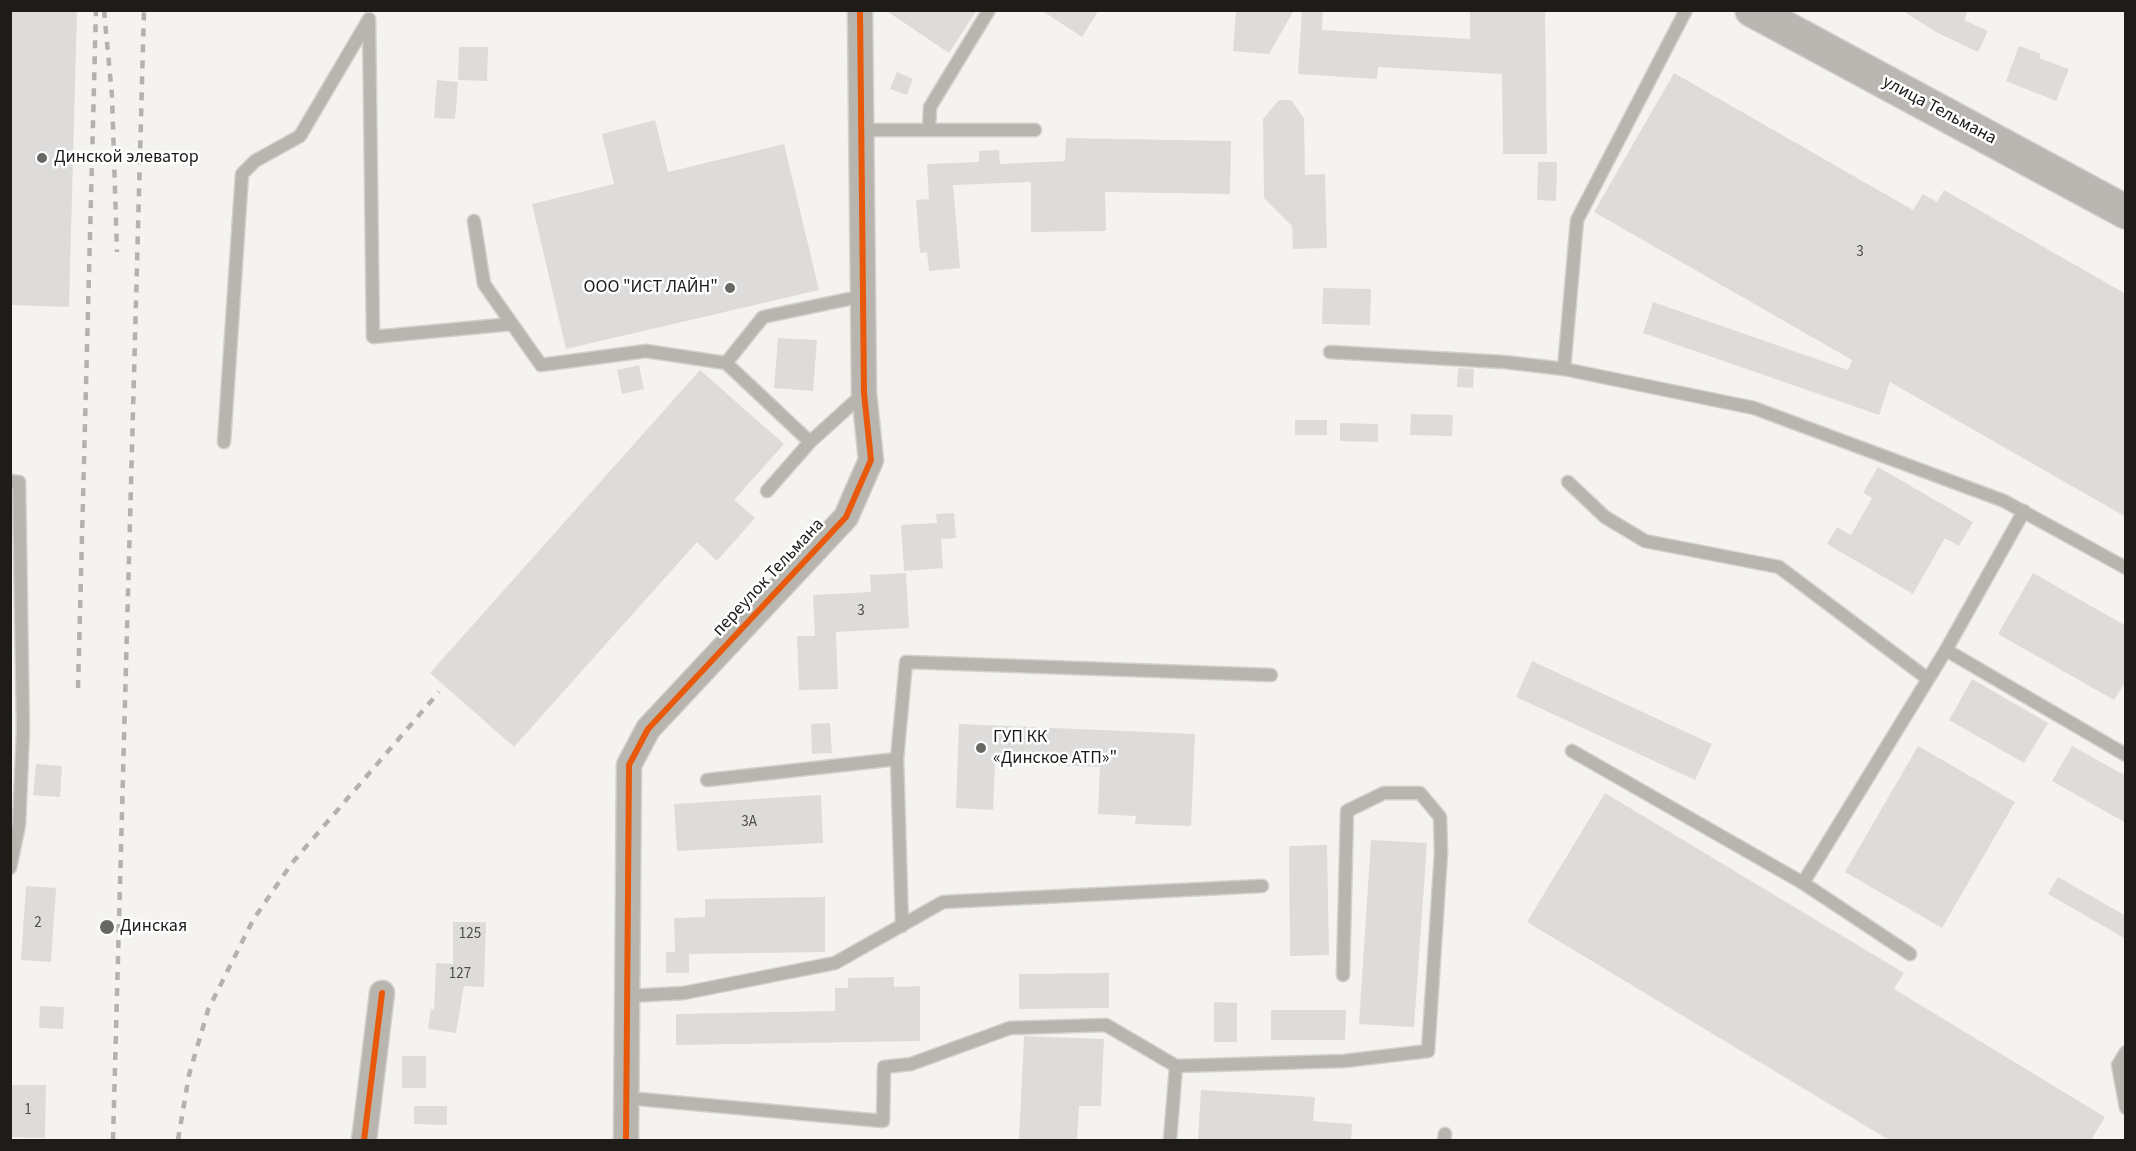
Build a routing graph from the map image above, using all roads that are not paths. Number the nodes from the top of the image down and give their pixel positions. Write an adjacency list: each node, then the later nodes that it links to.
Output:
1 (860, 10): 6 (street, переулок Тельмана)
2 (989, 10): 7 (lane)
3 (1686, 10): 15 (lane)
4 (1758, 12): 9 (main road, улица Тельмана)
5 (369, 15): 12 (lane); 17 (lane)
6 (861, 130): 7 (lane); 11 (street, переулок Тельмана)
7 (929, 130): 8 (lane)
8 (1035, 130)
9 (2126, 212)
10 (474, 221): 12 (lane)
11 (863, 296): 14 (lane); 16 (street, переулок Тельмана)
12 (512, 324): 14 (lane)
13 (1330, 352): 15 (lane)
14 (726, 363): 18 (lane)
15 (1564, 369): 22 (lane)
16 (864, 393): 18 (lane); 38 (street, переулок Тельмана)
17 (224, 442)
18 (810, 442): 21 (lane)
19 (10, 481): 31 (lane)
20 (1568, 482): 26 (lane)
21 (767, 491)
22 (2024, 511): 23 (lane); 24 (lane)
23 (2126, 568)
24 (1946, 650): 26 (lane); 28 (lane)
25 (1271, 675): 29 (lane)
26 (1928, 679): 32 (lane)
27 (1572, 751): 32 (lane)
28 (2126, 755)
29 (897, 759): 30 (lane); 34 (lane)
30 (706, 780)
31 (10, 868)
32 (1803, 884): 35 (lane)
33 (1262, 886): 34 (lane)
34 (902, 926): 38 (lane)
35 (1910, 954)
36 (1343, 975): 40 (lane)
37 (382, 993): 43 (street)
38 (628, 996): 41 (street, переулок Тельмана)
39 (2126, 1052): 42 (lane)
40 (1176, 1066): 41 (lane); 45 (lane)
41 (627, 1098): 44 (street, переулок Тельмана)
42 (2126, 1108)
43 (364, 1140)
44 (626, 1140)
45 (1170, 1140)

